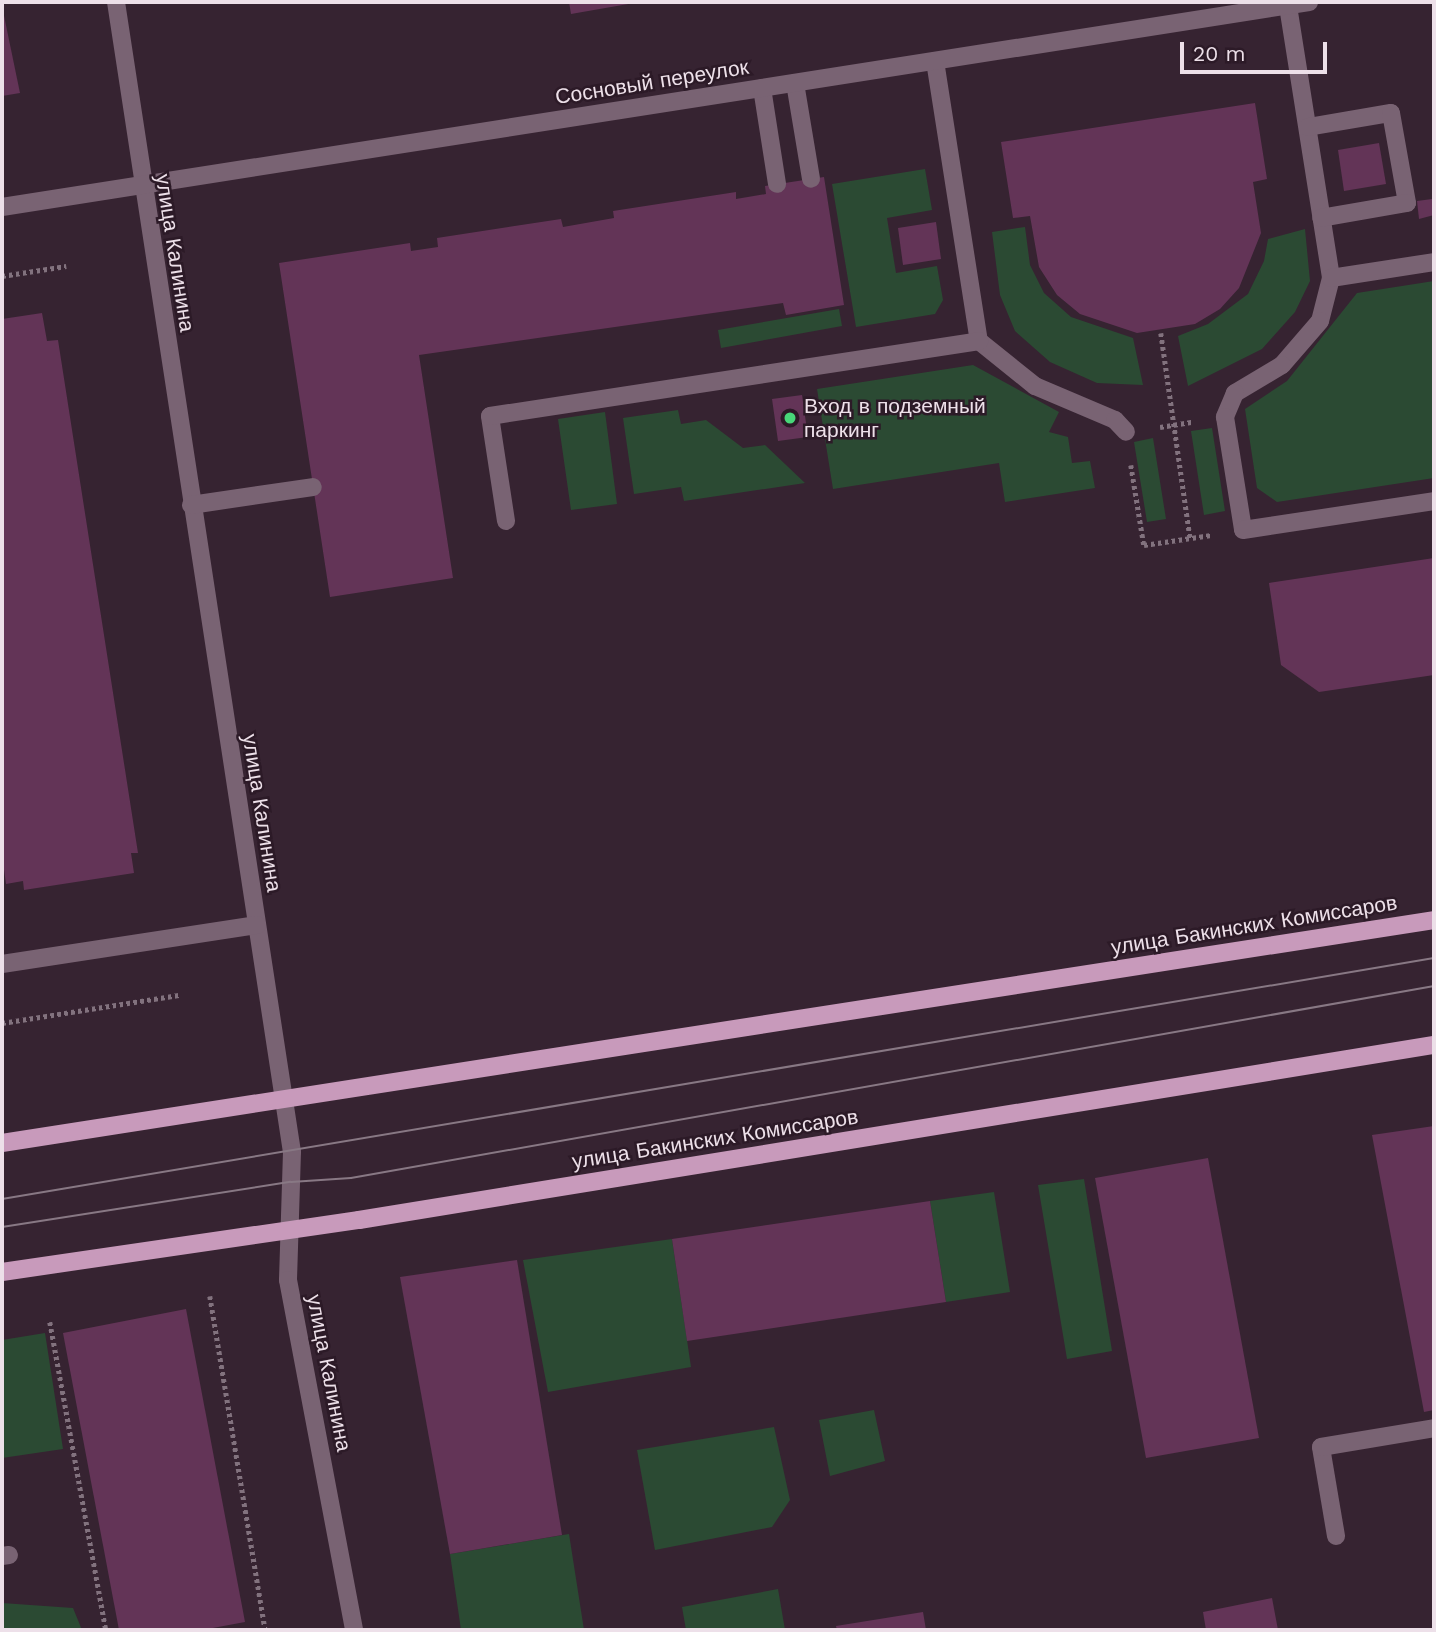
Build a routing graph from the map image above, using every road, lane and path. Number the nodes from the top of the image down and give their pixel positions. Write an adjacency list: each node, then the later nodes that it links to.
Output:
1 (116, 2): 10 (street, улица Калинина)
2 (1309, 2): 3 (street, Сосновый переулок)
3 (1288, 5): 4 (street, Сосновый переулок); 7 (street)
4 (935, 61): 5 (street, Сосновый переулок); 18 (street)
5 (796, 83): 6 (street, Сосновый переулок); 8 (street)
6 (762, 88): 9 (street); 10 (street, Сосновый переулок)
7 (1308, 127): 12 (street); 12 (street)
8 (811, 179)
9 (777, 184)
10 (141, 186): 11 (street, Сосновый переулок); 24 (street, улица Калинина)
11 (2, 207)
12 (1321, 218): 16 (street)
13 (1434, 262): 16 (street)
14 (65, 267): 15 (path)
15 (2, 276)
16 (1331, 278): 19 (street)
17 (1161, 333): 20 (path)
18 (979, 341): 21 (street); 25 (street)
19 (1225, 417): 20 (path); 26 (street)
20 (1177, 424): 21 (path); 27 (path)
21 (1126, 432): 27 (path)
22 (313, 487): 24 (street)
23 (1434, 500): 26 (street)
24 (191, 505): 29 (street, улица Калинина)
25 (506, 520)
26 (1243, 530): 27 (path)
27 (1190, 538)
28 (1434, 920): 34 (main road, улица Бакинских Комиссаров)
29 (257, 925): 30 (street); 34 (street, улица Калинина)
30 (2, 964)
31 (179, 995): 32 (path)
32 (2, 1023)
33 (1434, 1045): 36 (main road, улица Бакинских Комиссаров)
34 (284, 1097): 35 (main road, улица Бакинских Комиссаров); 36 (street, улица Калинина)
35 (2, 1143)
36 (291, 1228): 37 (main road, улица Бакинских Комиссаров); 44 (street, улица Калинина)
37 (2, 1272)
38 (210, 1296): 43 (path)
39 (50, 1322): 42 (path)
40 (1434, 1428): 41 (street)
41 (1336, 1536)
42 (106, 1630)
43 (265, 1630)
44 (355, 1630)

